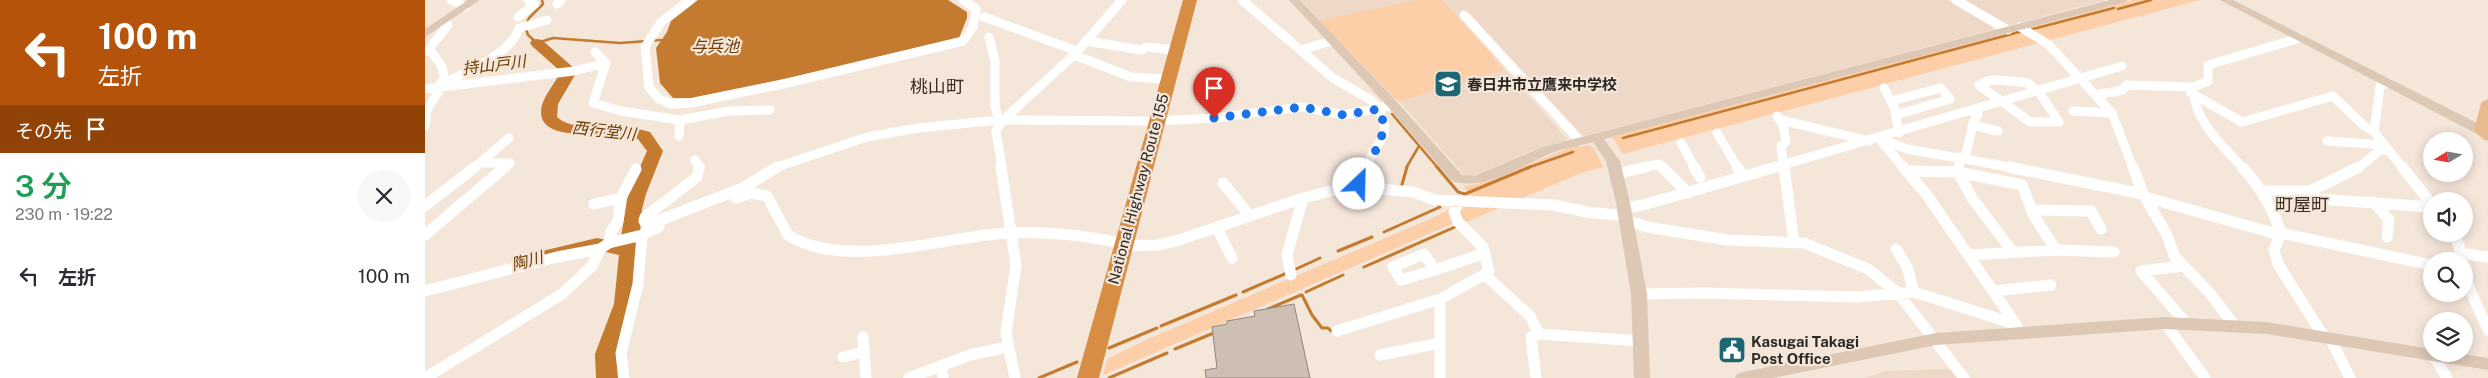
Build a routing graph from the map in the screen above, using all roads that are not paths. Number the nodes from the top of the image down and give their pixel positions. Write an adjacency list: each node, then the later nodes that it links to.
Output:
1 (451, 0): 13 (street)
2 (475, 0): 13 (street)
3 (529, 0): 15 (street)
4 (690, 0): 5 (street)
5 (965, 0)
6 (1122, 0): 24 (street)
7 (1189, 0): 25 (highway, National Highway Route 155)
8 (1242, 0): 26 (street)
9 (1294, 0): 23 (street)
10 (1956, 0): 19 (street)
11 (2122, 0): 19 (street)
12 (2225, 0): 22 (street)
13 (465, 7): 17 (street)
14 (1465, 15): 67 (street)
15 (518, 16)
16 (985, 17): 29 (street)
17 (445, 20): 20 (street); 27 (street)
18 (547, 20): 36 (street)
19 (2014, 28): 33 (street); 64 (street)
20 (425, 34)
21 (989, 37): 53 (street)
22 (2300, 38): 34 (street); 39 (street)
23 (1331, 40): 26 (street); 45 (street)
24 (1086, 41): 25 (street); 29 (street)
25 (1176, 50): 32 (highway, National Highway Route 155)
26 (1301, 50): 46 (street)
27 (427, 51): 36 (street)
28 (595, 52): 30 (street)
29 (1075, 53): 32 (street); 53 (street)
30 (606, 63): 36 (street); 52 (street)
31 (2122, 66): 33 (street)
32 (1167, 79): 54 (highway, National Highway Route 155)
33 (2081, 80): 40 (street); 41 (street)
34 (2389, 83): 58 (street); 61 (street)
35 (425, 84): 36 (street)
36 (444, 84): 38 (street); 55 (street)
37 (1884, 88): 42 (street)
38 (425, 89)
39 (2192, 90): 41 (street); 58 (street); 82 (street)
40 (2039, 92): 43 (street); 43 (street); 43 (street)
41 (2096, 95): 50 (street)
42 (1891, 101): 51 (street); 51 (street)
43 (2003, 102): 49 (street)
44 (2488, 103): 61 (main road)
45 (1393, 105): 46 (street); 67 (street)
46 (1379, 109): 54 (street); 81 (street)
47 (770, 110): 52 (street)
48 (2073, 111): 50 (street)
49 (1971, 112): 56 (street); 60 (street)
50 (2112, 113): 86 (street)
51 (1896, 115): 60 (street)
52 (680, 120): 62 (street)
53 (1001, 120): 54 (street); 99 (street); 100 (street)
54 (1156, 120): 105 (highway, National Highway Route 155)
55 (425, 126)
56 (1972, 126): 57 (street); 70 (street)
57 (1998, 131)
58 (2374, 132): 69 (street)
59 (1717, 133): 78 (street)
60 (1899, 133): 65 (street)
61 (2485, 133)
62 (679, 136)
63 (509, 138): 72 (street)
64 (1597, 138): 67 (street); 77 (street)
65 (1875, 140): 70 (street); 73 (street); 73 (street); 75 (street)
66 (2327, 141): 69 (street)
67 (1581, 142)
68 (1681, 142): 79 (street)
69 (2385, 147): 83 (street); 85 (street)
70 (1963, 157): 76 (street); 86 (street)
71 (695, 160): 99 (street)
72 (480, 163): 92 (street); 102 (street)
73 (1785, 166): 84 (street); 104 (street)
74 (636, 169): 87 (street)
75 (1909, 171): 76 (street); 112 (street)
76 (1958, 172): 94 (street); 109 (street)
77 (1616, 174): 84 (street); 95 (street)
78 (1742, 175)
79 (1699, 177)
80 (1223, 183): 96 (street)
81 (1359, 184): 88 (street); 89 (street)
82 (2263, 191): 83 (street); 101 (street)
83 (2310, 191): 90 (street)
84 (1688, 193): 95 (street)
85 (2423, 193)
86 (2144, 195): 101 (street); 117 (street)
87 (621, 198): 91 (street); 106 (street)
88 (1303, 198): 96 (street); 119 (street)
89 (1459, 202): 95 (street); 111 (street)
90 (2374, 202): 93 (street); 103 (street)
91 (594, 204)
92 (425, 206)
93 (2423, 206)
94 (2031, 210): 98 (street); 108 (street)
95 (1625, 214): 104 (street); 126 (street)
96 (1250, 216): 97 (street)
97 (1217, 228): 105 (street); 115 (street)
98 (2101, 229)
99 (647, 230): 100 (street); 106 (street); 152 (street)
100 (1011, 233): 105 (street); 141 (street)
101 (2281, 234): 116 (street); 137 (street)
102 (425, 235)
103 (2387, 238)
104 (1794, 243): 125 (street)
105 (1123, 245): 157 (highway, National Highway Route 155)
106 (604, 246): 122 (street); 151 (street)
107 (1896, 249): 124 (street)
108 (2056, 250): 109 (street); 110 (street)
109 (2012, 251): 112 (street)
110 (2114, 252)
111 (1485, 253): 118 (street); 120 (street)
112 (1970, 256): 123 (street)
113 (2473, 257): 114 (street)
114 (2488, 257)
115 (1232, 258)
116 (2423, 263)
117 (2183, 266): 130 (street); 131 (street)
118 (1435, 271)
119 (1291, 275)
120 (1485, 275): 128 (street); 135 (street)
121 (2051, 285): 123 (street)
122 (425, 291)
123 (1994, 291): 132 (street)
124 (1915, 292): 125 (street); 132 (street)
125 (1899, 293): 126 (street); 138 (street)
126 (1639, 294): 140 (street)
127 (2473, 296): 133 (street)
128 (1440, 299): 134 (street); 139 (street)
129 (2165, 323): 130 (street); 132 (street); 163 (street)
130 (2186, 323): 131 (street)
131 (2234, 325): 137 (street)
132 (2019, 328): 138 (street)
133 (2488, 330)
134 (1337, 331)
135 (1539, 334): 140 (street); 159 (street)
136 (863, 337): 142 (street)
137 (2327, 338): 143 (street); 164 (street)
138 (1936, 339): 150 (street); 162 (street)
139 (1440, 342): 144 (street); 158 (street)
140 (1641, 342): 160 (street)
141 (1007, 347): 149 (street); 156 (street)
142 (863, 352): 145 (street); 153 (street)
143 (2423, 353)
144 (1380, 355)
145 (843, 357)
146 (2437, 362): 165 (street)
147 (2473, 362): 148 (street)
148 (2488, 364)
149 (941, 365): 154 (street); 155 (street)
150 (1784, 374): 161 (street)
151 (425, 378)
152 (625, 378)
153 (867, 378)
154 (909, 378)
155 (943, 378)
156 (1015, 378)
157 (1088, 378)
158 (1440, 378)
159 (1536, 378)
160 (1642, 378)
161 (1743, 378)
162 (1964, 378)
163 (2205, 378)
164 (2351, 378)
165 (2447, 378)

